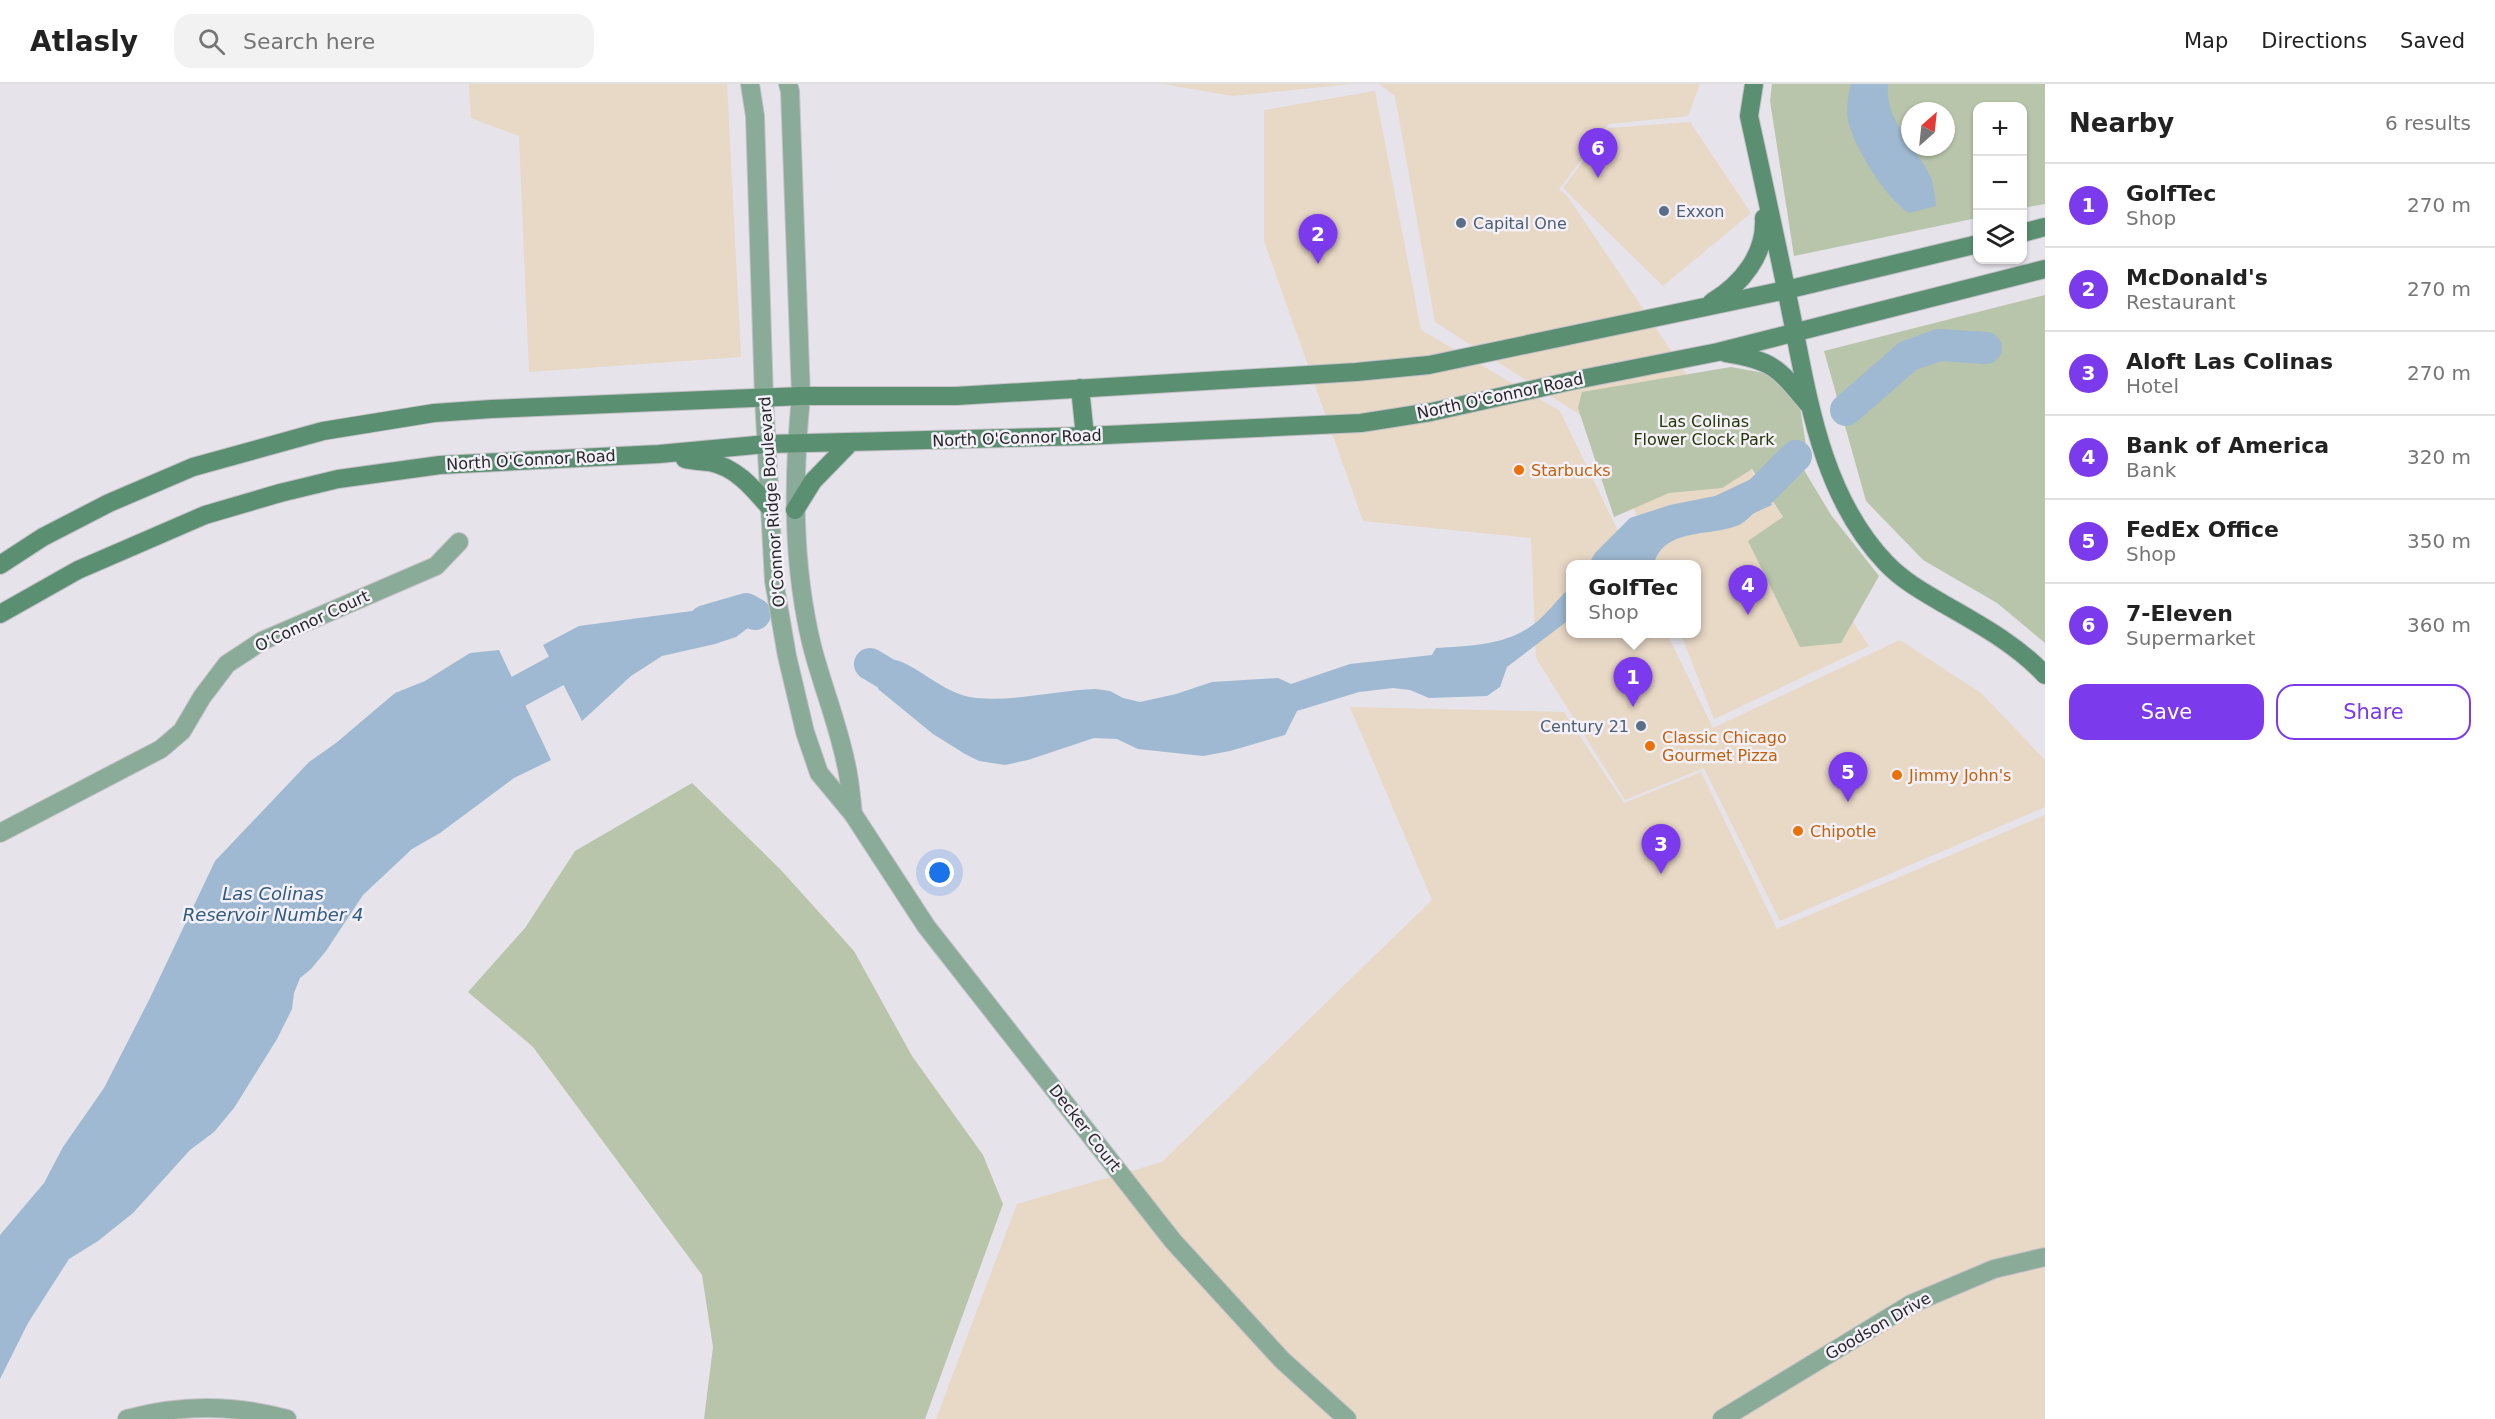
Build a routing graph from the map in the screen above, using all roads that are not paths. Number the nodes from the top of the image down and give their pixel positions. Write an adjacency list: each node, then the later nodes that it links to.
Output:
1 (750, 84): 15 (street, O'Connor Ridge Boulevard)
2 (788, 84): 14 (street, O'Connor Ridge Boulevard)
3 (1754, 84): 4 (main road)
4 (1762, 174): 9 (main road); 10 (main road)
5 (2045, 227): 6 (main road)
6 (2027, 232)
7 (1973, 245): 9 (main road)
8 (2045, 269): 11 (main road, North O'Connor Road)
9 (1786, 290): 10 (main road); 11 (main road)
10 (1706, 305): 13 (main road)
11 (1795, 332): 12 (main road, North O'Connor Road); 16 (main road)
12 (1718, 352): 16 (main road); 17 (main road, North O'Connor Road)
13 (1080, 388): 14 (main road); 17 (main road)
14 (801, 396): 15 (main road); 20 (street, O'Connor Ridge Boulevard)
15 (764, 398): 19 (street, O'Connor Ridge Boulevard); 25 (main road)
16 (1812, 409): 27 (main road)
17 (1085, 436): 18 (main road, North O'Connor Road)
18 (850, 443): 20 (main road, North O'Connor Road); 23 (main road)
19 (767, 444): 20 (main road, North O'Connor Road); 21 (main road, North O'Connor Road); 22 (street, O'Connor Ridge Boulevard)
20 (796, 444): 23 (street, O'Connor Ridge Boulevard)
21 (659, 454): 22 (main road); 26 (main road, North O'Connor Road)
22 (770, 508): 28 (street, O'Connor Ridge Boulevard)
23 (795, 510): 28 (street, O'Connor Ridge Boulevard)
24 (459, 542): 29 (street, O'Connor Court)
25 (0, 565)
26 (0, 614)
27 (2045, 675)
28 (853, 814): 33 (street, Decker Court)
29 (0, 833)
30 (2045, 1257): 34 (street, Goodson Drive)
31 (127, 1419): 32 (street)
32 (287, 1419)
33 (1347, 1419)
34 (1722, 1419)

